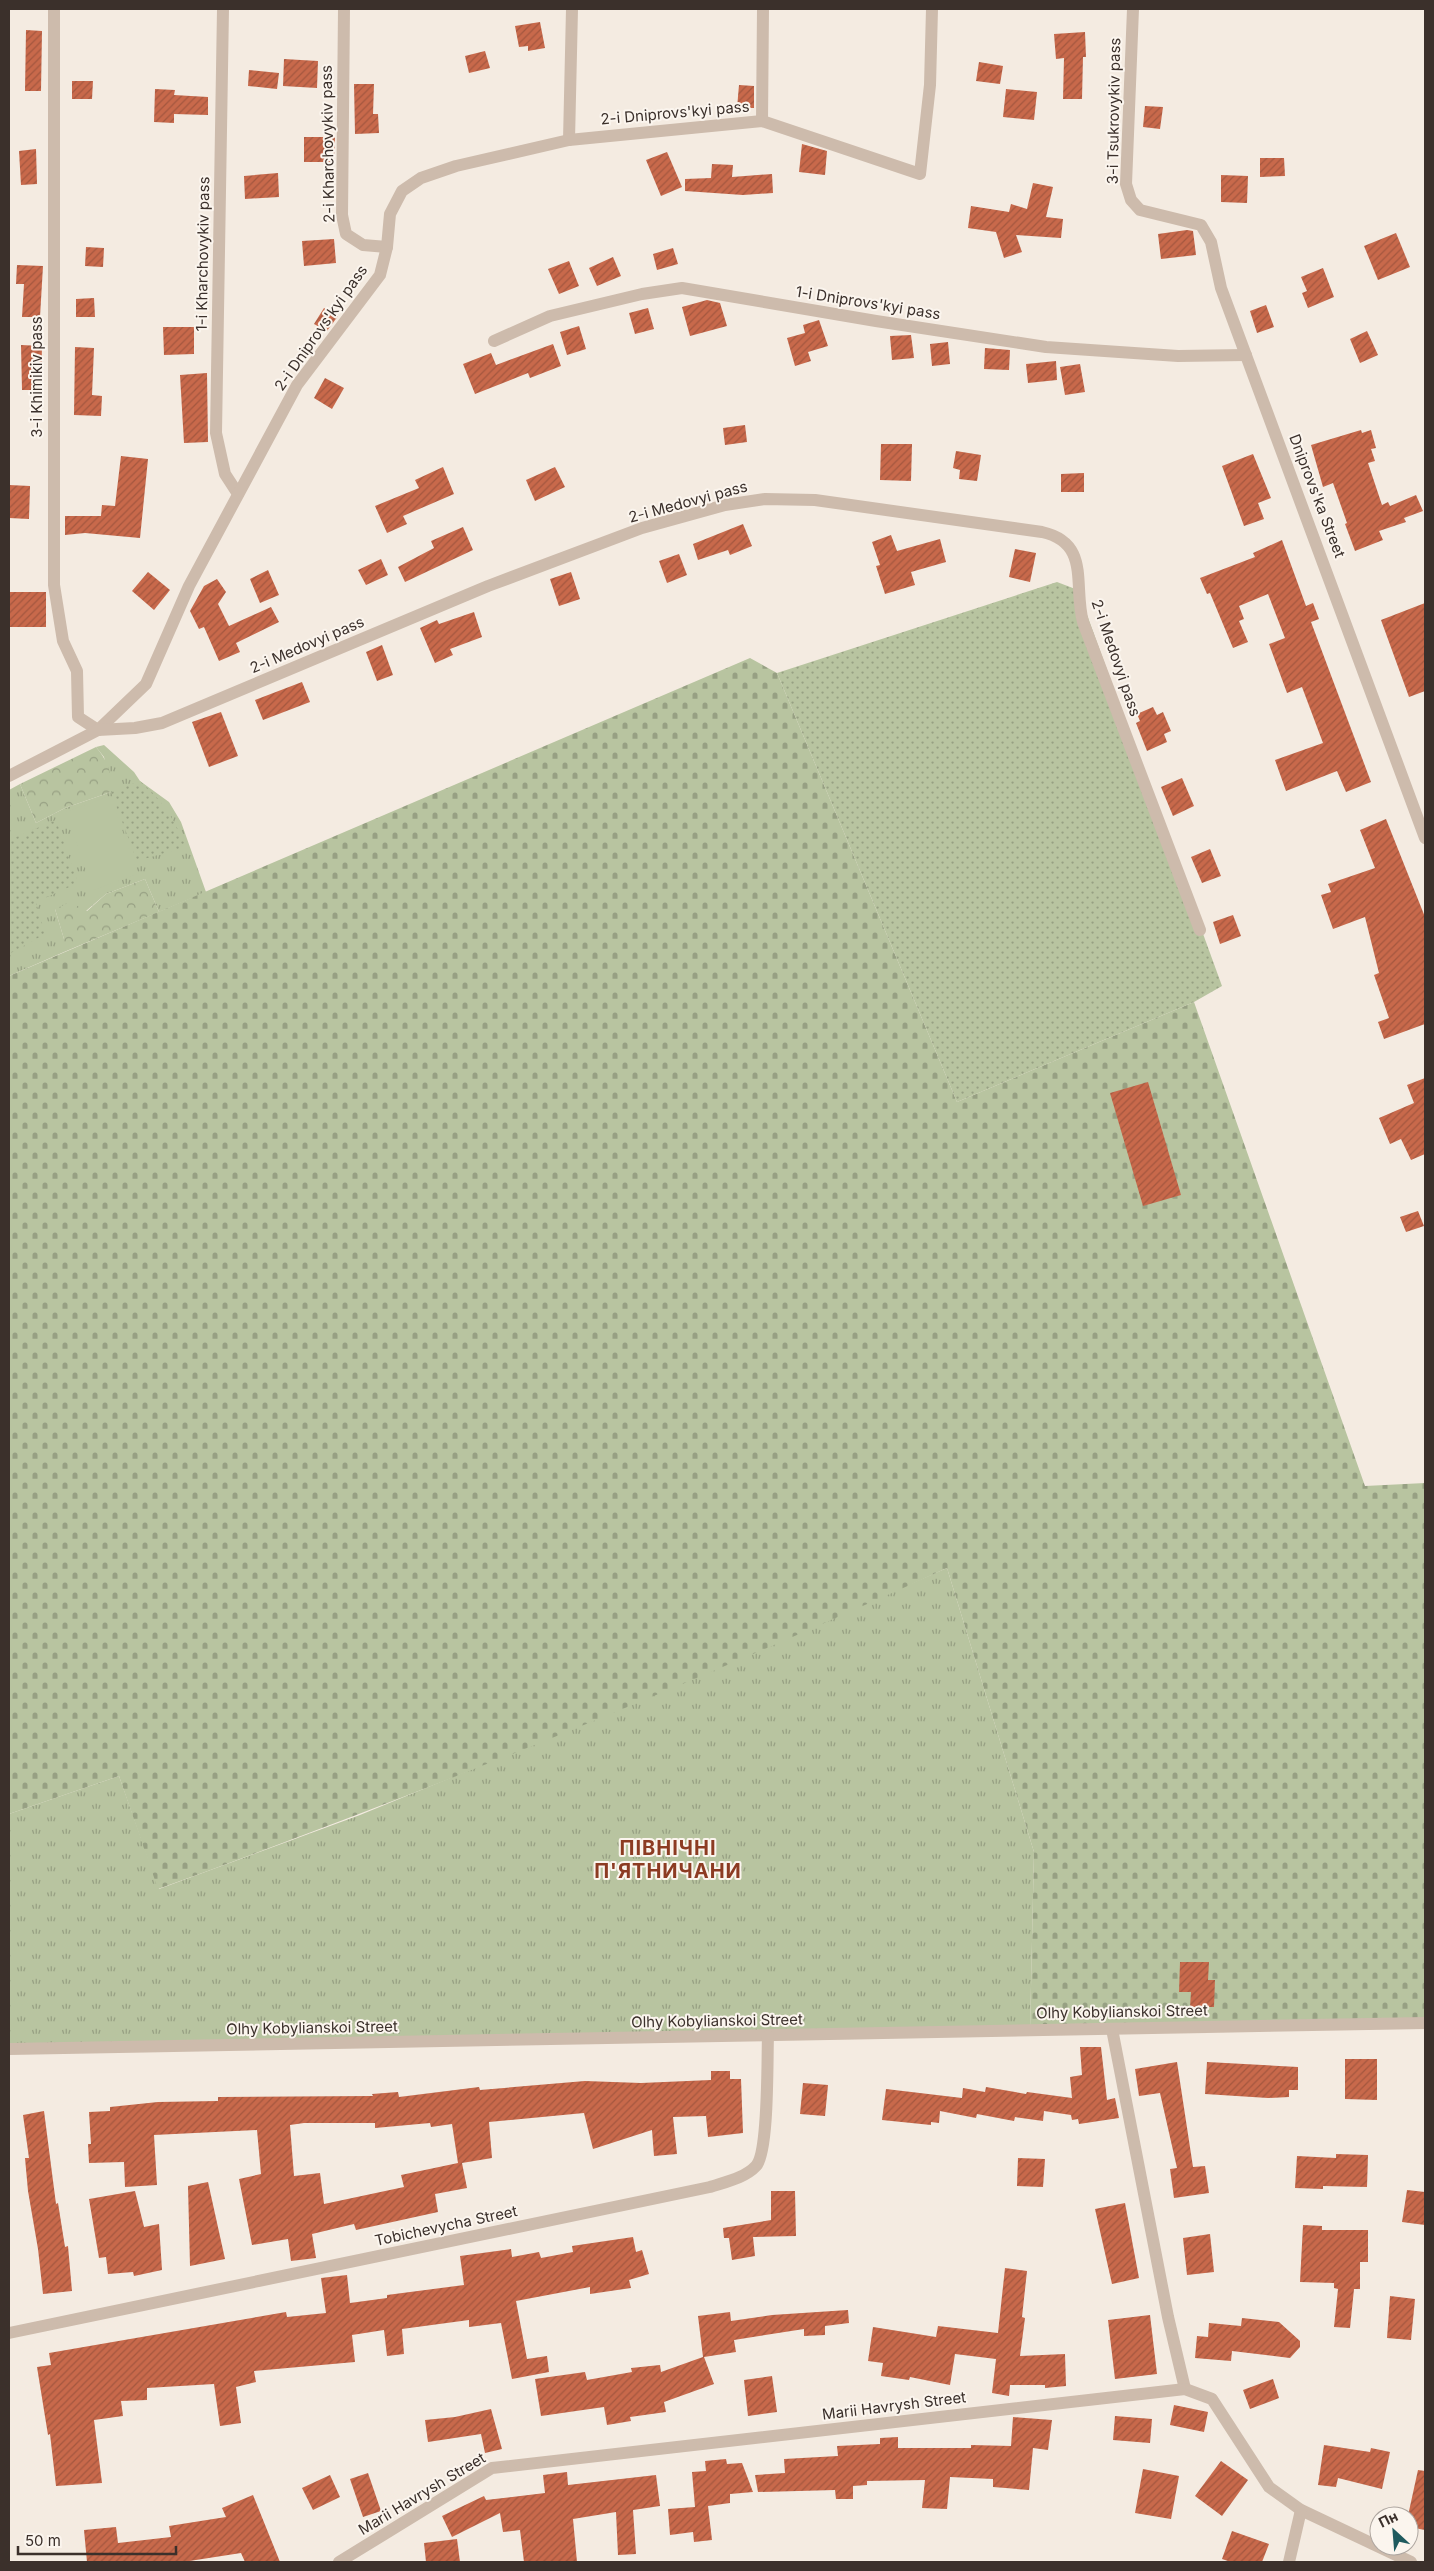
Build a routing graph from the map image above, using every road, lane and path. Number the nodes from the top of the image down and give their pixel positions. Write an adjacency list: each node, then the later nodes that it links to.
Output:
1 (54, 9): 15 (street, 3-i Khimikiv pass)
2 (223, 9): 14 (street, 1-i Kharchovykiv pass)
3 (344, 9): 11 (street, 2-i Kharchovykiv pass)
4 (572, 9): 9 (street)
5 (763, 9): 8 (street)
6 (932, 9): 8 (street, 2-i Dniprovs'kyi pass)
7 (1133, 9): 10 (street, 3-i Tsukrovykiv pass)
8 (762, 121): 9 (street, 2-i Dniprovs'kyi pass)
9 (569, 140): 11 (street, 2-i Dniprovs'kyi pass)
10 (1140, 210): 13 (street, Dniprovs'ka Street)
11 (387, 247): 14 (street, 2-i Dniprovs'kyi pass)
12 (494, 341): 13 (street, 1-i Dniprovs'kyi pass)
13 (1246, 355): 17 (street, Dniprovs'ka Street)
14 (238, 494): 15 (street, 2-i Dniprovs'kyi pass)
15 (98, 730): 16 (street, 2-i Medovyi pass); 18 (street, 2-i Medovyi pass)
16 (9, 776)
17 (1425, 838)
18 (1200, 930)
19 (1425, 2023): 20 (street, Olhy Kobylianskoi Street)
20 (1112, 2029): 21 (street, Olhy Kobylianskoi Street); 24 (street)
21 (768, 2036): 22 (street, Olhy Kobylianskoi Street); 23 (street, Tobichevycha Street)
22 (9, 2049)
23 (9, 2333)
24 (1186, 2389): 25 (street, Marii Havrysh Street); 26 (street, Marii Havrysh Street)
25 (1301, 2510): 27 (street); 28 (street, Marii Havrysh Street)
26 (339, 2562)
27 (1289, 2562)
28 (1411, 2562)

